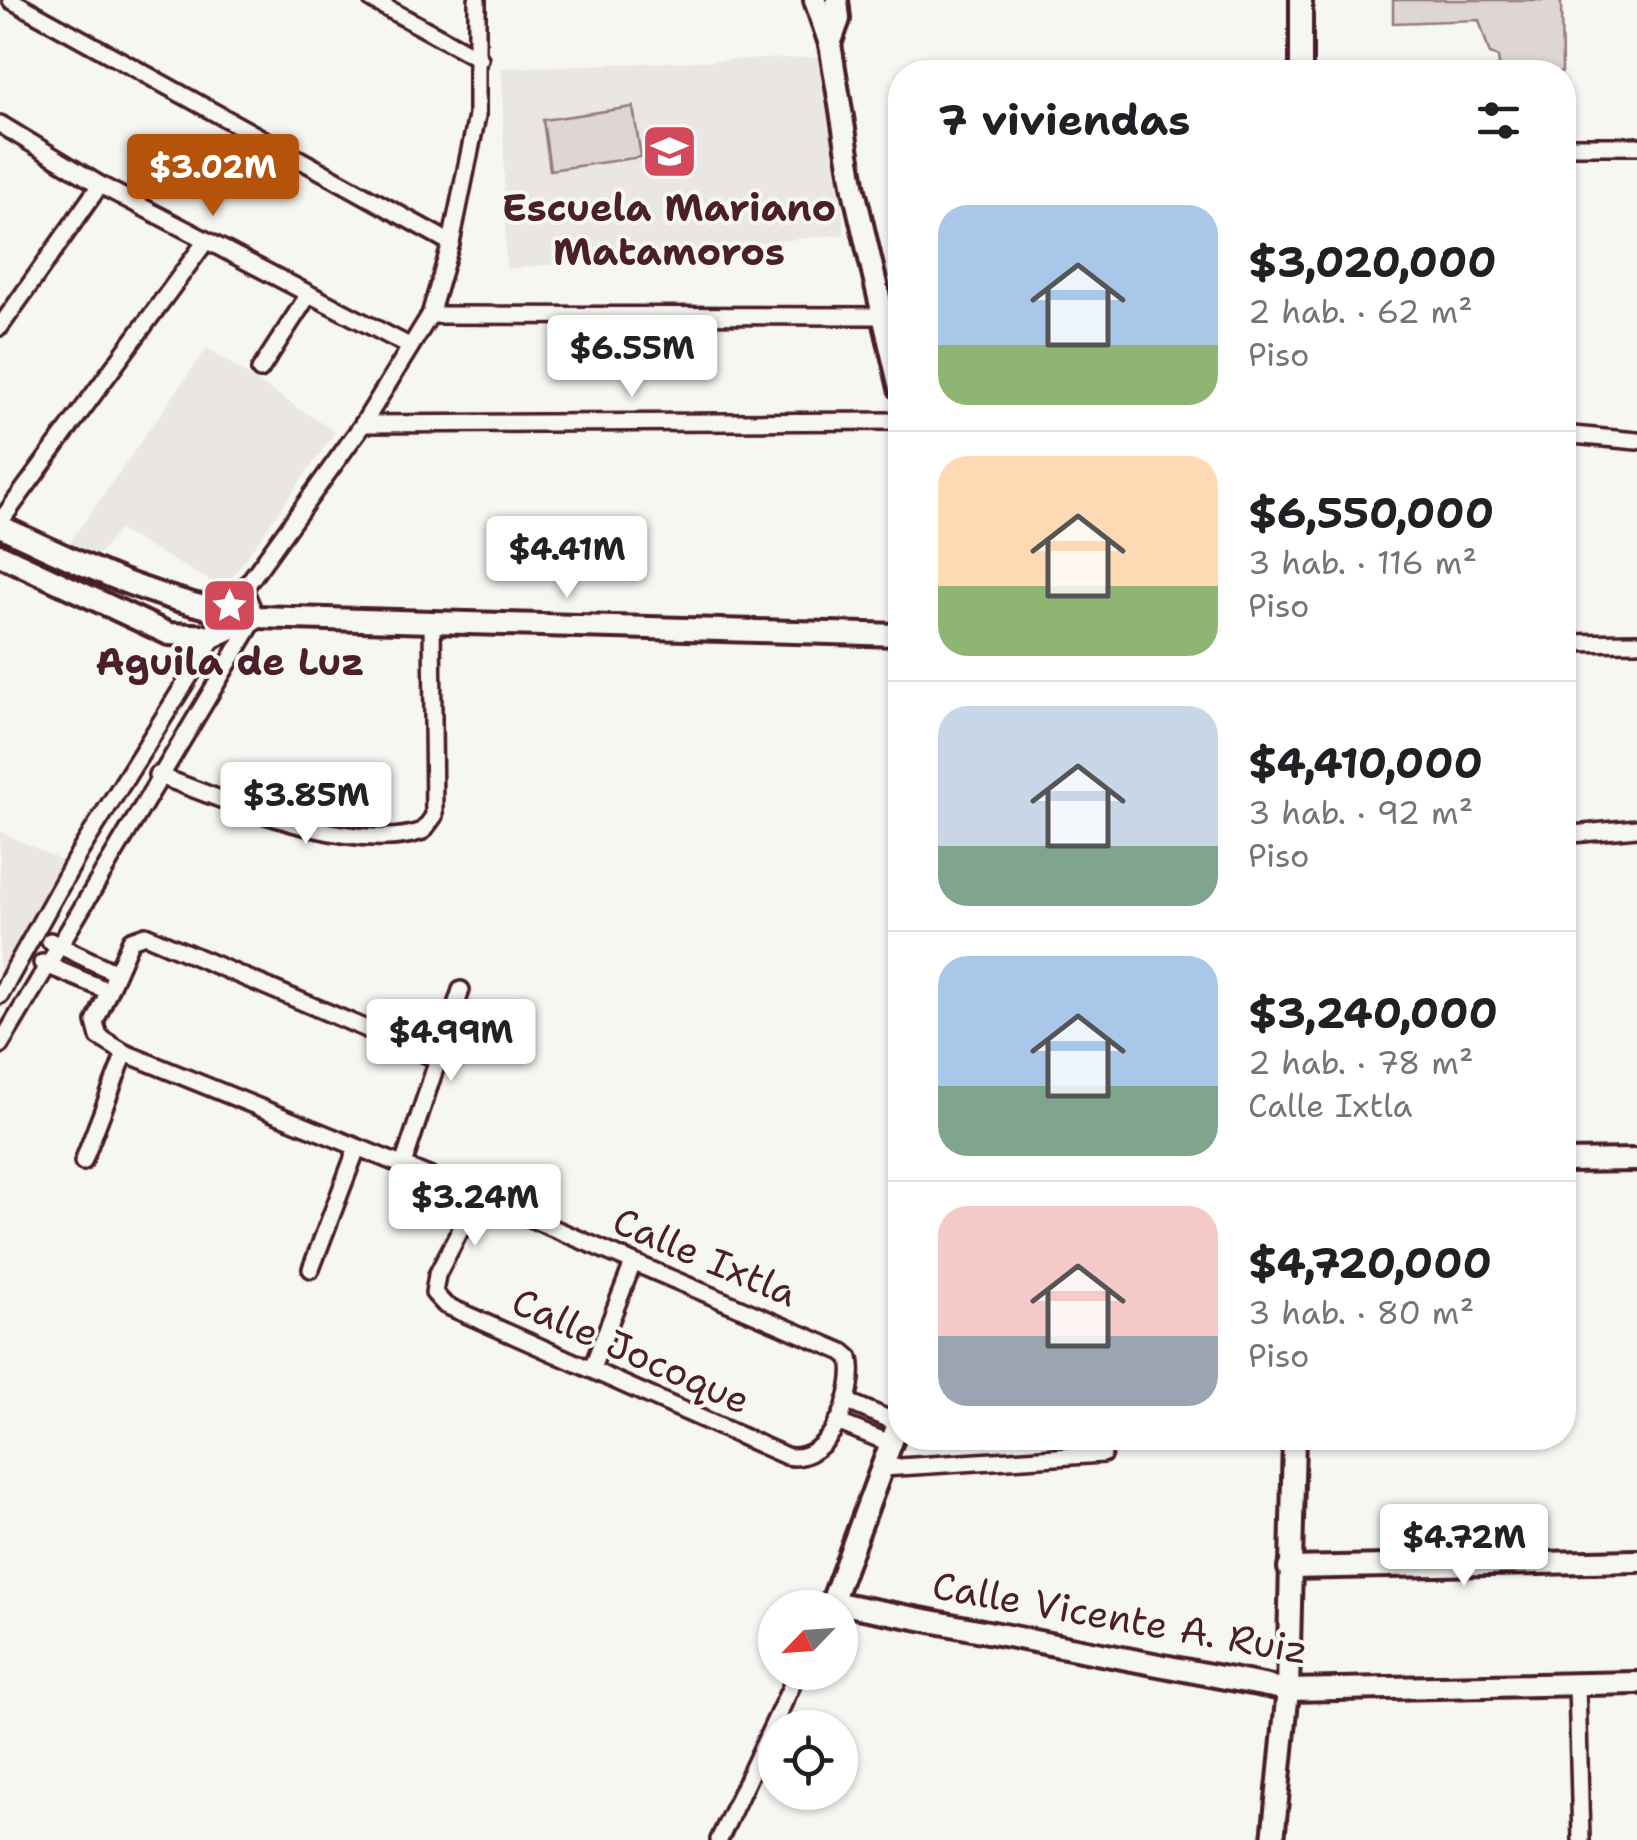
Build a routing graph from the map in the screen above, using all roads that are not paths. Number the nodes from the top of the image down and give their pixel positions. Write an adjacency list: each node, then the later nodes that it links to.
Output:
1 (11, 0): 15 (street)
2 (372, 0): 8 (street)
3 (476, 0): 8 (street)
4 (815, 0): 7 (street)
5 (836, 0): 7 (street)
6 (1301, 0): 9 (street)
7 (830, 44): 18 (street)
8 (480, 59): 15 (street)
9 (1301, 60)
10 (3, 132): 13 (street)
11 (1576, 146): 12 (street)
12 (1637, 146)
13 (100, 185): 14 (street); 19 (street)
14 (206, 241): 16 (street); 27 (street)
15 (451, 244): 17 (street)
16 (309, 294): 21 (street); 22 (street)
17 (430, 315): 18 (street); 21 (street)
18 (883, 316): 20 (street)
19 (0, 326)
20 (888, 337)
21 (409, 346): 24 (street)
22 (260, 370)
23 (888, 421): 24 (street)
24 (364, 424): 29 (street)
25 (1576, 435): 26 (street)
26 (1637, 441)
27 (0, 524): 30 (street)
28 (0, 555): 34 (street)
29 (244, 588): 30 (street); 31 (street)
30 (230, 613): 31 (street); 34 (street)
31 (256, 617): 32 (street); 34 (street); 37 (street)
32 (432, 622): 33 (street); 37 (street)
33 (888, 635)
34 (215, 636): 40 (street)
35 (1637, 642): 36 (street)
36 (1576, 643)
37 (157, 775): 41 (street)
38 (1637, 828): 39 (street)
39 (1576, 834)
40 (38, 934): 41 (street); 42 (street)
41 (58, 945): 43 (street); 44 (street)
42 (26, 953): 43 (street); 47 (street)
43 (47, 966): 45 (street); 48 (street)
44 (114, 972): 45 (street); 50 (street)
45 (106, 990): 49 (street, Calle Ixtla)
46 (461, 990): 50 (street)
47 (0, 995)
48 (0, 1045)
49 (125, 1053): 51 (street, Calle Ixtla); 54 (street)
50 (435, 1058): 55 (street)
51 (357, 1148): 55 (street, Calle Ixtla); 58 (street)
52 (1637, 1160): 53 (street)
53 (1576, 1161)
54 (83, 1162)
55 (402, 1166): 56 (street, Calle Ixtla)
56 (478, 1196): 57 (street, Calle Ixtla); 59 (street, Calle Jocoque)
57 (633, 1263): 59 (street); 60 (street, Calle Ixtla)
58 (311, 1268)
59 (592, 1368): 62 (street, Calle Jocoque)
60 (846, 1401): 61 (street); 62 (street)
61 (888, 1417)
62 (836, 1422): 63 (street)
63 (888, 1442)
64 (890, 1450): 67 (street)
65 (1294, 1450): 69 (street)
66 (1102, 1454): 67 (street)
67 (882, 1468): 70 (street)
68 (1637, 1561): 69 (street)
69 (1289, 1568): 75 (street)
70 (836, 1590)
71 (858, 1610): 75 (street, Calle Vicente A. Ruiz)
72 (1637, 1682): 73 (street, Calle Vicente A. Ruiz)
73 (1578, 1683): 75 (street, Calle Vicente A. Ruiz); 78 (street)
74 (789, 1690): 76 (street)
75 (1288, 1690): 77 (street)
76 (718, 1840)
77 (1273, 1840)
78 (1581, 1840)

